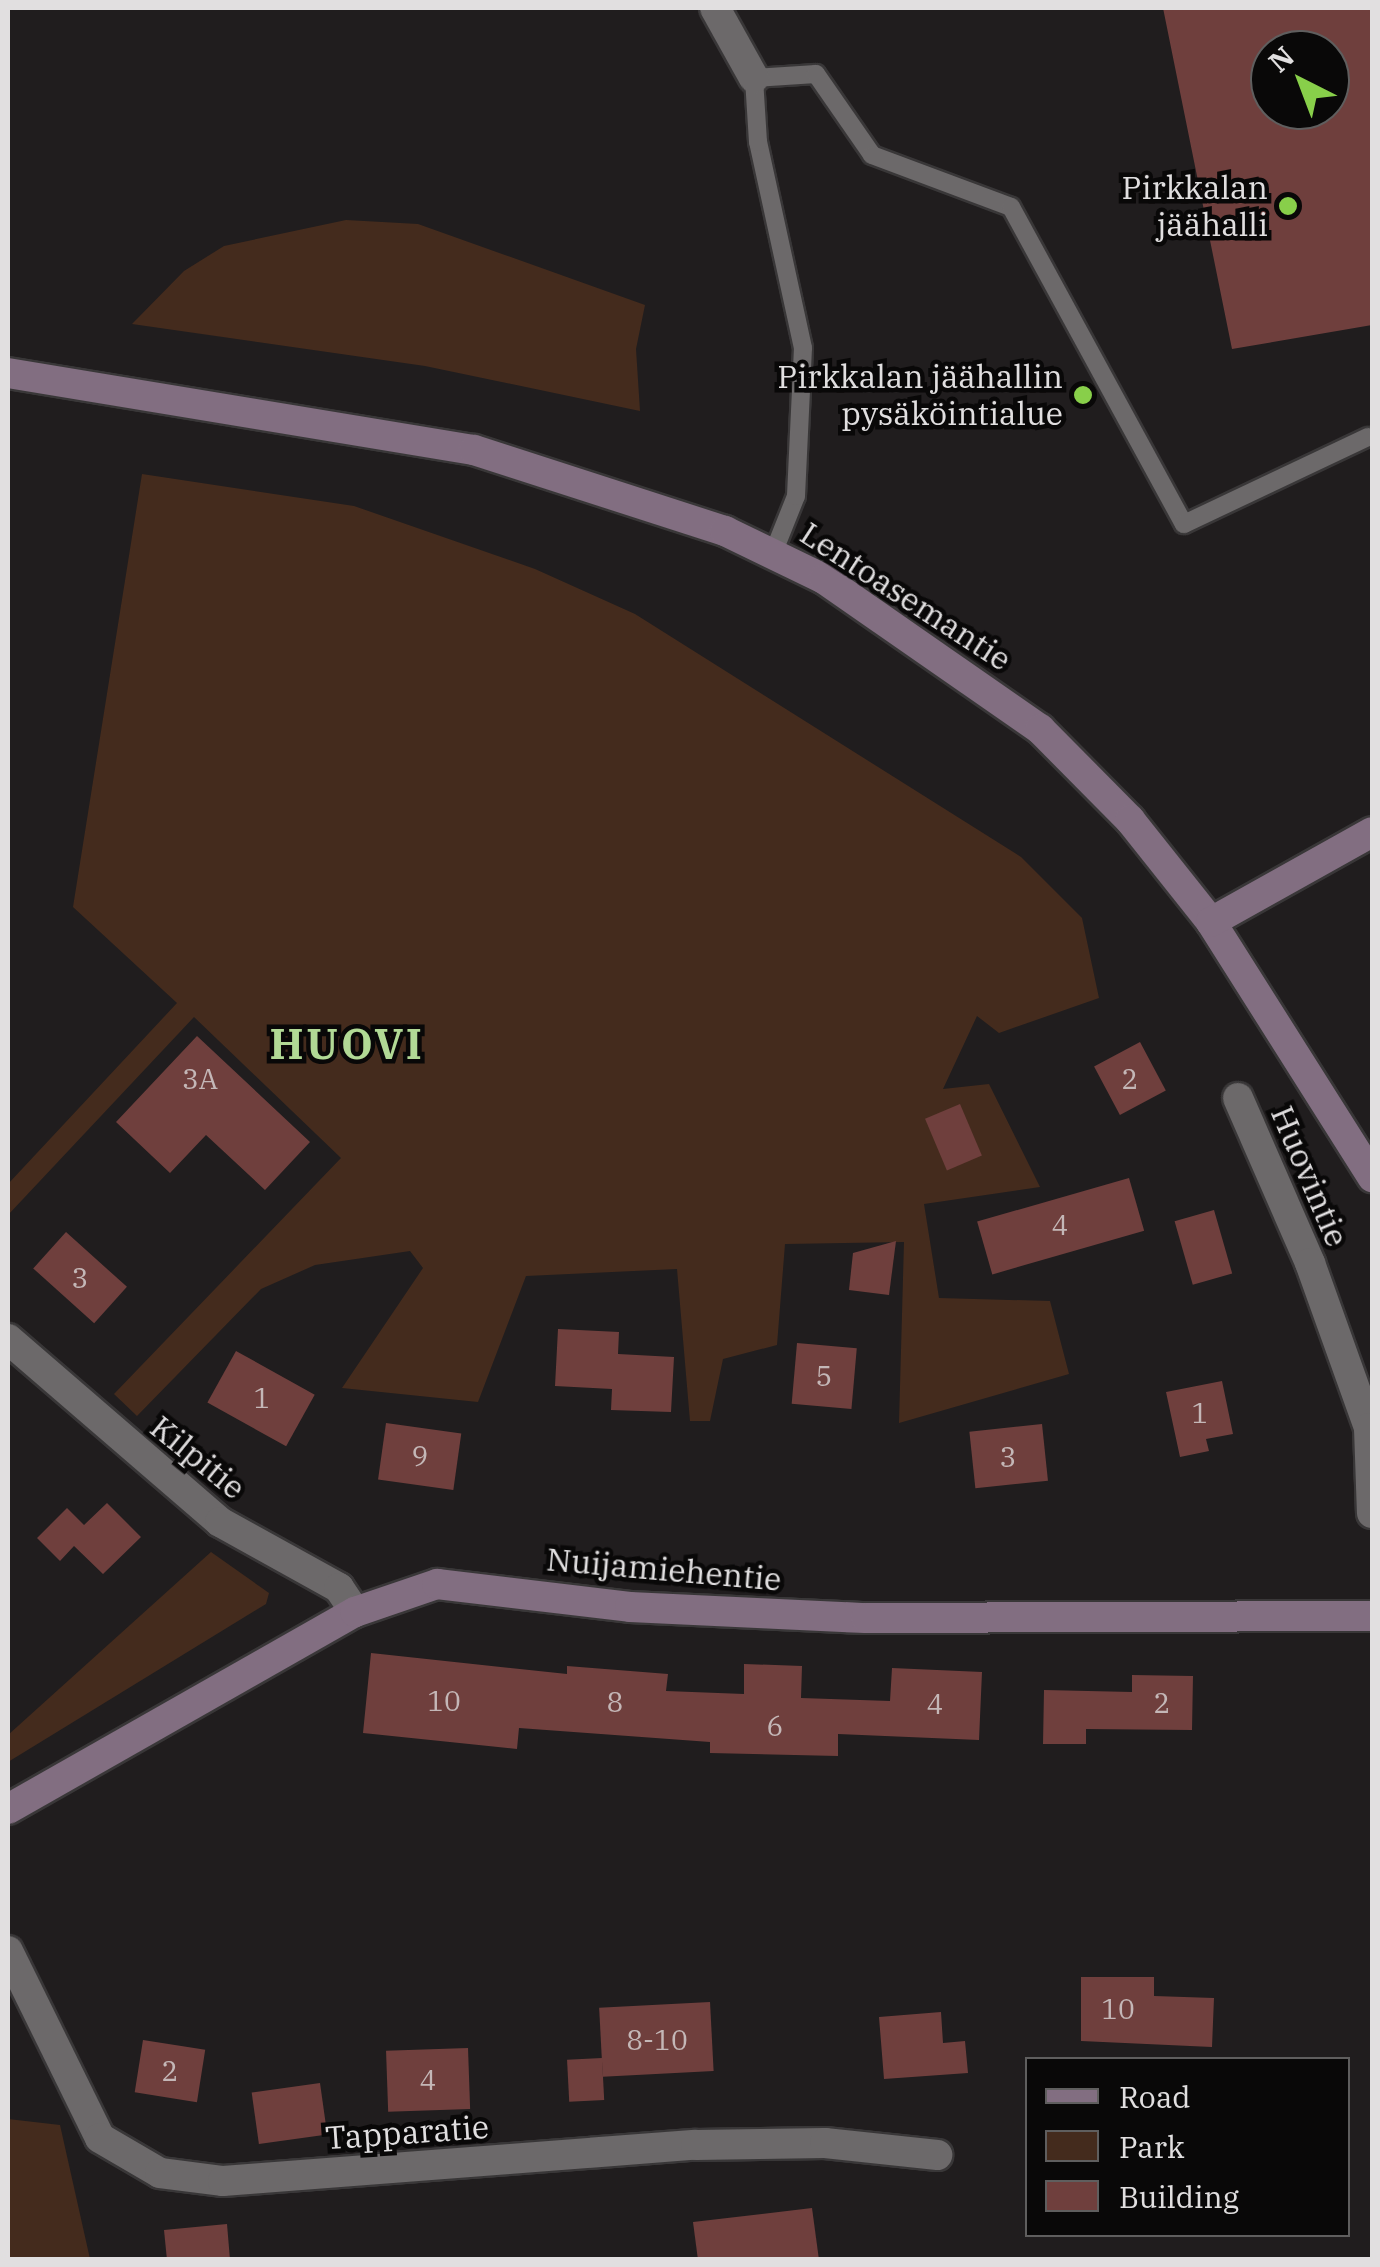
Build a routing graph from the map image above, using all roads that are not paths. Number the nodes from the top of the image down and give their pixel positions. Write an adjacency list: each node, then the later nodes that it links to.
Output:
1 (715, 8): 2 (street)
2 (754, 78): 4 (lane); 5 (lane)
3 (8, 373): 5 (main road, Lentoasemantie)
4 (1368, 436)
5 (774, 550): 7 (main road, Lentoasemantie)
6 (1372, 832): 7 (main road)
7 (1211, 922): 9 (main road, Lentoasemantie)
8 (1238, 1098): 11 (street, Huovintie)
9 (1372, 1177)
10 (8, 1339): 12 (street, Kilpitie)
11 (1372, 1513)
12 (354, 1612): 13 (main road, Nuijamiehentie); 14 (main road, Nuijamiehentie)
13 (1372, 1616)
14 (8, 1808)
15 (8, 1951): 16 (street, Tapparatie)
16 (937, 2154)

